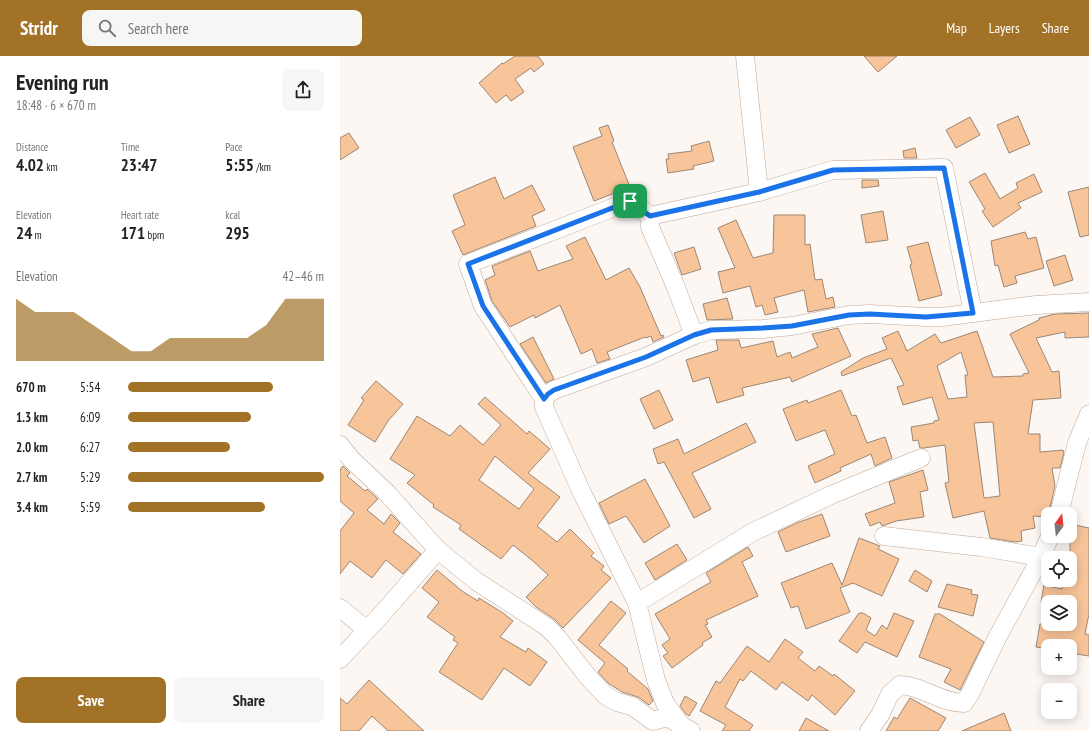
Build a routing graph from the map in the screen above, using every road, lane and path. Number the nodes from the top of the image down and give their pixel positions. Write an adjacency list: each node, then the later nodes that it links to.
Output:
1 (745, 56): 2 (street)
2 (759, 192): 3 (street); 5 (street)
3 (650, 216): 6 (street); 7 (street)
4 (1089, 302): 5 (street)
5 (973, 313): 6 (street)
6 (694, 335): 7 (street)
7 (544, 399): 15 (street)
8 (1089, 414): 11 (street)
9 (340, 445): 13 (street)
10 (921, 458): 15 (street)
11 (1061, 507)
12 (884, 536): 14 (street)
13 (438, 550): 17 (street); 20 (street)
14 (1041, 557): 21 (street)
15 (637, 603): 18 (street); 20 (street)
16 (340, 608): 17 (street)
17 (367, 630): 19 (street)
18 (636, 633)
19 (340, 659)
20 (686, 727)
21 (869, 731)

